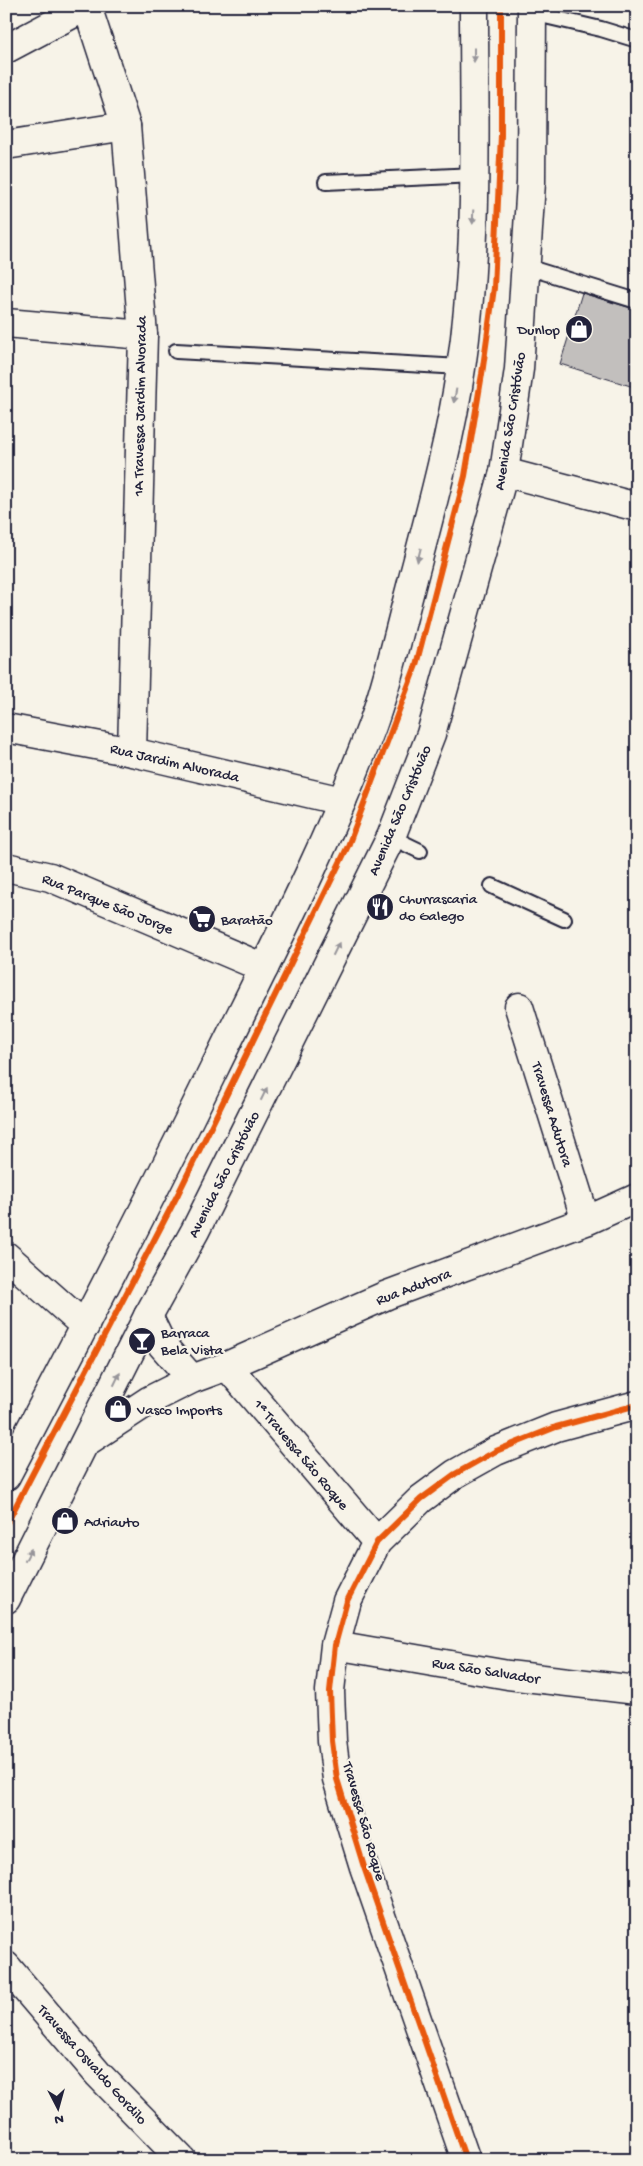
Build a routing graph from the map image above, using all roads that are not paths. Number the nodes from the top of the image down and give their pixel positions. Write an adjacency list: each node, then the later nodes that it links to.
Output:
1 (87, 6): 5 (street); 6 (street, 1A Travessa Jardim Alvorada)
2 (474, 6): 8 (street, one-way to 8)
3 (532, 10): 4 (lane); 10 (street, Avenida São Cristóvão)
4 (637, 40)
5 (6, 49)
6 (126, 126): 7 (street); 13 (street, 1A Travessa Jardim Alvorada)
7 (6, 145)
8 (475, 175): 9 (lane); 15 (street, one-way to 15)
9 (326, 182)
10 (527, 267): 11 (lane); 16 (street, Avenida São Cristóvão)
11 (637, 301)
12 (6, 323): 13 (street)
13 (143, 335): 19 (street, 1A Travessa Jardim Alvorada)
14 (176, 351): 15 (lane)
15 (461, 368): 20 (street, one-way to 20)
16 (504, 472): 17 (street); 21 (street, Avenida São Cristóvão)
17 (637, 507)
18 (6, 728): 19 (street, Rua Jardim Alvorada)
19 (132, 752): 20 (street, Rua Jardim Alvorada)
20 (342, 801): 26 (street)
21 (391, 837): 22 (lane); 31 (street, Avenida São Cristóvão, one-way to 21)
22 (420, 851)
23 (6, 867): 26 (street, Rua Parque São Jorge)
24 (492, 886): 25 (lane)
25 (564, 919)
26 (264, 968): 32 (street)
27 (519, 1007): 29 (street, Travessa Adutora)
28 (637, 1198): 29 (street, Rua Adutora)
29 (586, 1221): 33 (street, Rua Adutora)
30 (6, 1256): 32 (street)
31 (148, 1316): 34 (street); 36 (street, Avenida São Cristóvão, one-way to 31)
32 (85, 1326): 37 (street)
33 (227, 1366): 34 (street, Rua Adutora); 38 (street, 1ª Travessa São Roque)
34 (192, 1379): 36 (street, Rua Adutora)
35 (637, 1405): 38 (street, Travessa São Roque)
36 (86, 1442): 39 (street, Avenida São Cristóvão, one-way to 36)
37 (6, 1476)
38 (377, 1542): 40 (street, Travessa São Roque)
39 (6, 1598)
40 (335, 1645): 41 (street, Rua São Salvador); 44 (street, Travessa São Roque)
41 (637, 1690)
42 (6, 1966): 43 (street, Travessa Osvaldo Gordilo)
43 (182, 2160)
44 (466, 2160)

